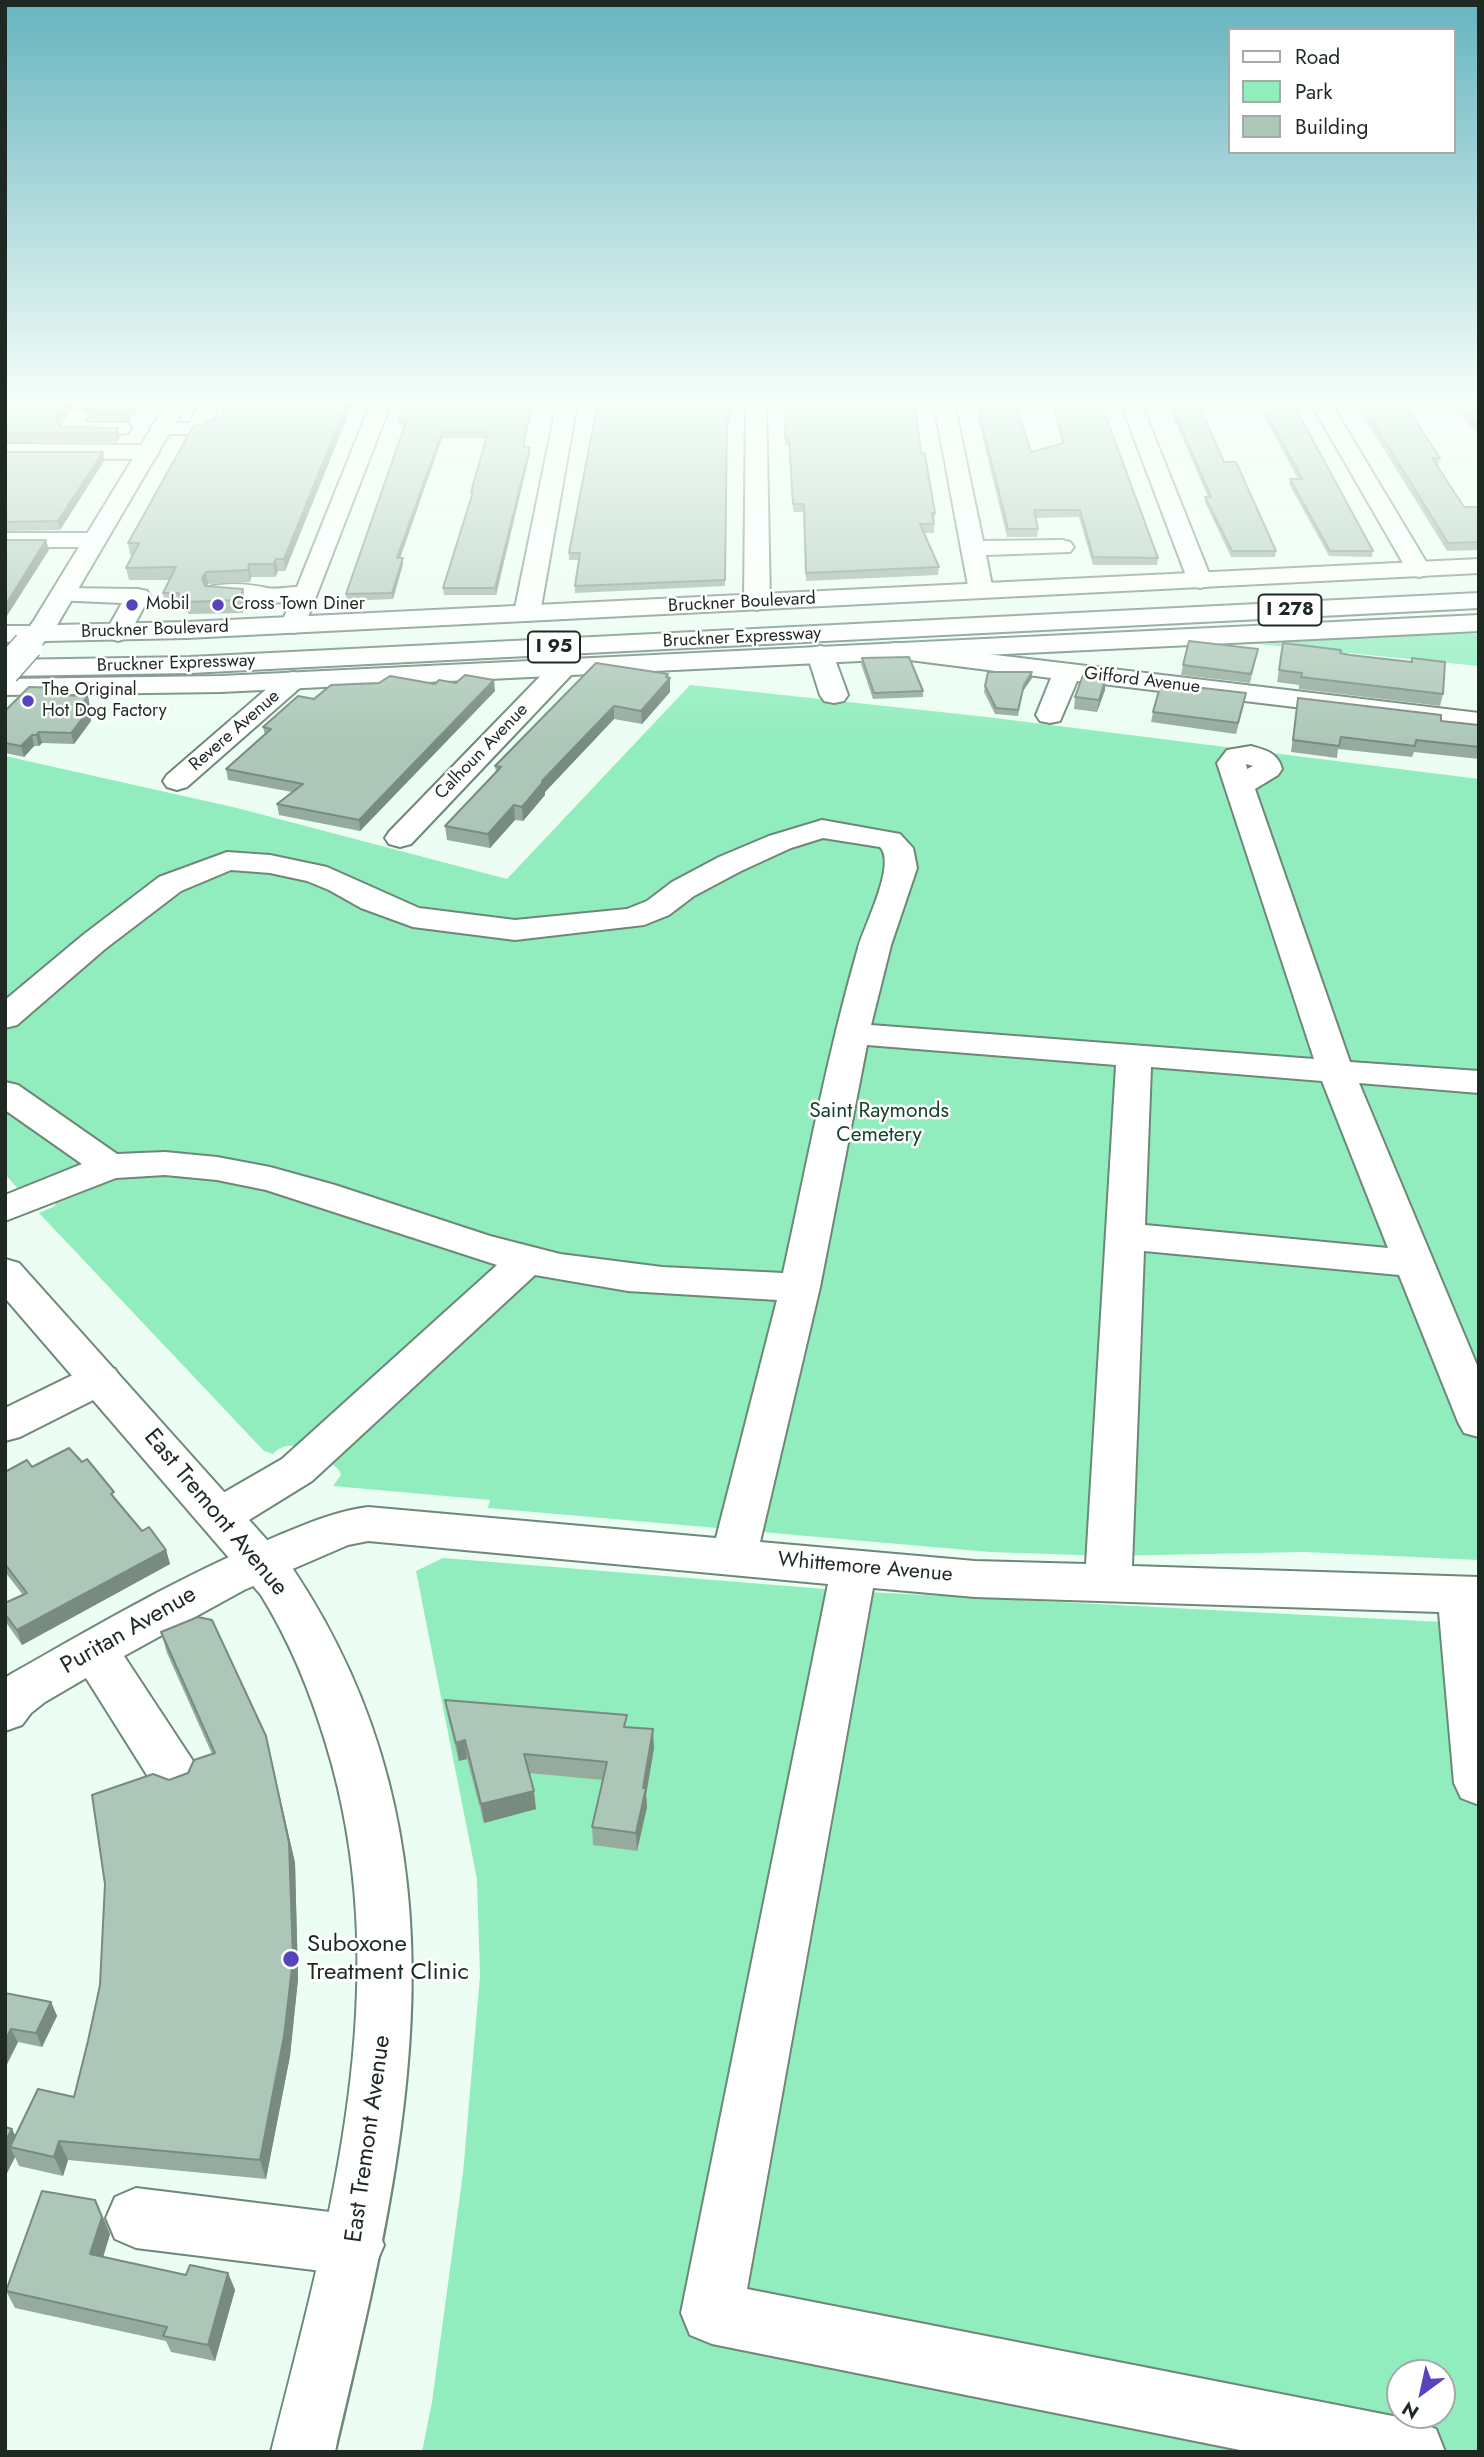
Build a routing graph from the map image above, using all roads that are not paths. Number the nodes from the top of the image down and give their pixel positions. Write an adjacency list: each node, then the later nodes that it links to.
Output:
1 (111, 513): 9 (main road)
2 (338, 513): 19 (main road)
3 (546, 513): 26 (main road)
4 (757, 513): 23 (main road)
5 (965, 513): 11 (main road)
6 (1173, 513): 15 (main road)
7 (1385, 513): 13 (main road)
8 (5, 540): 9 (main road)
9 (94, 540): 20 (main road)
10 (1062, 547): 11 (main road)
11 (972, 548): 17 (main road)
12 (1479, 566): 13 (main road, Bruckner Boulevard)
13 (1419, 570): 15 (main road, Bruckner Boulevard)
14 (1479, 576): 21 (main road)
15 (1200, 581): 17 (main road, Bruckner Boulevard)
16 (1479, 588): 21 (main road, Bruckner Expressway / I 95)
17 (981, 591): 23 (main road, Bruckner Boulevard)
18 (218, 593): 19 (main road)
19 (306, 594): 29 (main road)
20 (62, 595): 24 (main road); 31 (main road)
21 (1174, 600): 33 (main road, Bruckner Expressway / I 95)
22 (1479, 600): 27 (main road, Bruckner Expressway / I 278)
23 (757, 602): 26 (main road, Bruckner Boulevard)
24 (141, 609): 29 (main road, Bruckner Boulevard); 31 (main road, Bruckner Boulevard)
25 (1479, 610): 27 (main road, I 95)
26 (527, 614): 29 (main road, Bruckner Boulevard)
27 (1102, 620): 36 (main road, Bruckner Expressway / I 95)
28 (1479, 623): 32 (main road)
29 (294, 625)
30 (5, 634): 31 (main road, Bruckner Boulevard)
31 (34, 637): 36 (main road, bridge)
32 (890, 650): 34 (main road); 37 (main road, Gifford Avenue)
33 (5, 652)
34 (820, 654): 35 (main road); 40 (main road)
35 (564, 667): 38 (main road); 45 (main road, Calhoun Avenue)
36 (5, 669)
37 (1067, 671): 41 (main road); 42 (main road, Gifford Avenue)
38 (293, 680): 39 (main road); 43 (main road, Revere Avenue)
39 (5, 687)
40 (834, 695)
41 (1049, 715)
42 (1479, 721)
43 (177, 781)
44 (1239, 786): 49 (main road)
45 (400, 838)
46 (5, 1018): 47 (main road)
47 (852, 1034): 48 (main road); 58 (main road)
48 (1134, 1056): 49 (main road); 54 (main road)
49 (1336, 1071): 50 (main road); 56 (main road)
50 (1479, 1082)
51 (5, 1093): 52 (main road)
52 (111, 1167): 53 (main road); 55 (main road)
53 (5, 1209)
54 (1125, 1236): 56 (main road); 66 (main road)
55 (527, 1260): 58 (main road); 62 (main road)
56 (1413, 1263): 60 (main road)
57 (10, 1286): 59 (main road, East Tremont Avenue)
58 (800, 1287): 63 (main road)
59 (100, 1379): 61 (main road); 62 (main road, East Tremont Avenue)
60 (1479, 1422)
61 (5, 1426)
62 (220, 1516): 64 (main road, East Tremont Avenue)
63 (734, 1556): 64 (main road, Whittemore Avenue); 65 (main road, Whittemore Avenue)
64 (260, 1561): 68 (main road, Puritan Avenue); 73 (main road, East Tremont Avenue)
65 (856, 1568): 66 (main road, Whittemore Avenue); 75 (main road)
66 (1108, 1583): 67 (main road, Whittemore Avenue)
67 (1470, 1595): 71 (main road)
68 (94, 1650): 69 (main road, Puritan Avenue); 70 (main road)
69 (5, 1711)
70 (175, 1776)
71 (1479, 1783)
72 (136, 2218): 73 (main road)
73 (354, 2245): 74 (main road, East Tremont Avenue)
74 (303, 2452)
75 (1413, 2452)

